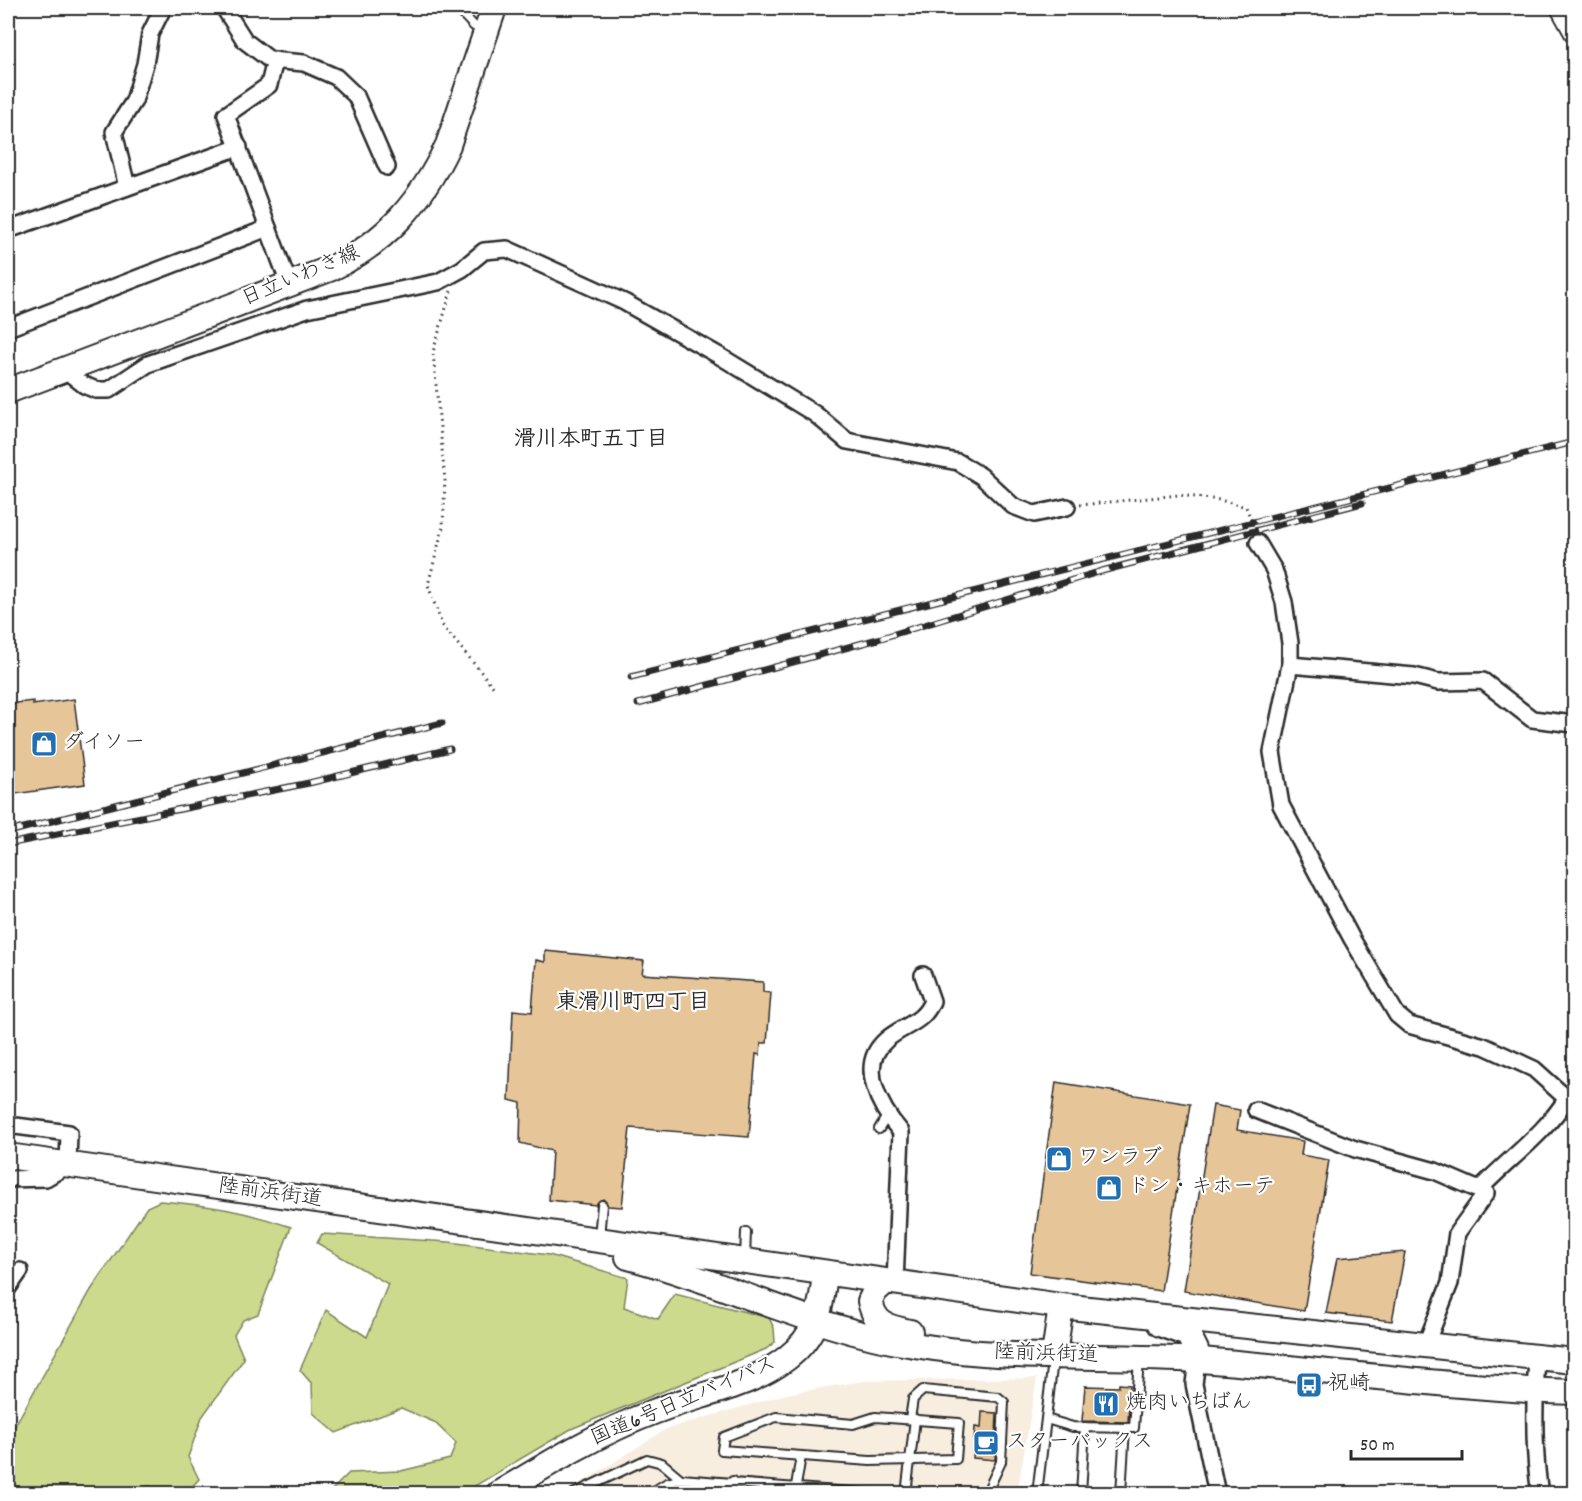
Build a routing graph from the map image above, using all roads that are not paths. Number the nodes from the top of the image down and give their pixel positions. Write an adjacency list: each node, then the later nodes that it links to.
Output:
1 (163, 8): 10 (street)
2 (224, 8): 7 (street)
3 (457, 8): 5 (lane)
4 (1560, 8): 6 (street)
5 (490, 19): 13 (main road, 日立いわき線)
6 (1575, 33)
7 (275, 60): 8 (street); 9 (street)
8 (239, 147): 10 (street); 11 (street)
9 (387, 167)
10 (128, 187): 12 (street)
11 (268, 228): 13 (street); 14 (street)
12 (8, 230)
13 (289, 284): 15 (main road, 日立いわき線)
14 (8, 328)
15 (69, 368): 16 (main road, 日立いわき線); 17 (street)
16 (8, 391)
17 (1067, 507)
18 (1258, 543): 19 (street)
19 (1290, 665): 20 (street); 22 (street)
20 (1575, 724)
21 (923, 975): 36 (street)
22 (1571, 1102): 28 (street)
23 (1256, 1110): 28 (street)
24 (8, 1125): 26 (street)
25 (8, 1156): 26 (main road, 陸前浜街道)
26 (68, 1165): 27 (street); 31 (main road, 陸前浜街道)
27 (8, 1179)
28 (1479, 1190): 41 (street)
29 (602, 1205): 32 (lane)
30 (746, 1232): 33 (lane)
31 (533, 1233): 32 (main road, 陸前浜街道); 40 (main road, 陸前浜街道)
32 (599, 1239): 33 (main road, 陸前浜街道)
33 (745, 1262): 35 (main road, 陸前浜街道)
34 (20, 1271): 37 (street)
35 (825, 1274): 36 (main road, 陸前浜街道); 40 (main road, 国道6号日立バイパス)
36 (890, 1283): 38 (main road, 陸前浜街道); 42 (main road)
37 (8, 1288)
38 (1061, 1306): 39 (main road, 陸前浜街道); 43 (main road)
39 (1113, 1310): 41 (main road, 陸前浜街道); 46 (main road)
40 (818, 1321): 42 (main road, 陸前浜街道); 59 (main road, 国道6号日立バイパス)
41 (1426, 1344): 45 (main road, 陸前浜街道)
42 (959, 1351): 43 (main road, 陸前浜街道)
43 (1054, 1355): 44 (main road, 陸前浜街道); 51 (lane)
44 (1139, 1358): 46 (main road, 陸前浜街道); 53 (lane)
45 (1537, 1359): 47 (main road, 陸前浜街道); 48 (street)
46 (1197, 1360): 48 (main road, 陸前浜街道); 69 (street)
47 (1575, 1361)
48 (1535, 1391): 49 (main road, 陸前浜街道); 70 (street)
49 (1575, 1392)
50 (913, 1419): 54 (lane); 55 (lane); 55 (lane); 65 (lane)
51 (1046, 1419): 52 (lane); 66 (lane)
52 (1084, 1427): 53 (lane); 67 (lane)
53 (1125, 1428): 68 (lane)
54 (801, 1456): 55 (lane); 58 (lane)
55 (910, 1460): 64 (lane)
56 (681, 1479): 57 (lane); 60 (lane); 61 (lane)
57 (733, 1481): 58 (lane); 62 (lane)
58 (796, 1486): 63 (lane)
59 (498, 1494)
60 (573, 1494)
61 (650, 1494)
62 (732, 1494)
63 (877, 1494)
64 (906, 1494)
65 (986, 1494)
66 (1037, 1494)
67 (1081, 1494)
68 (1121, 1494)
69 (1217, 1494)
70 (1540, 1494)

